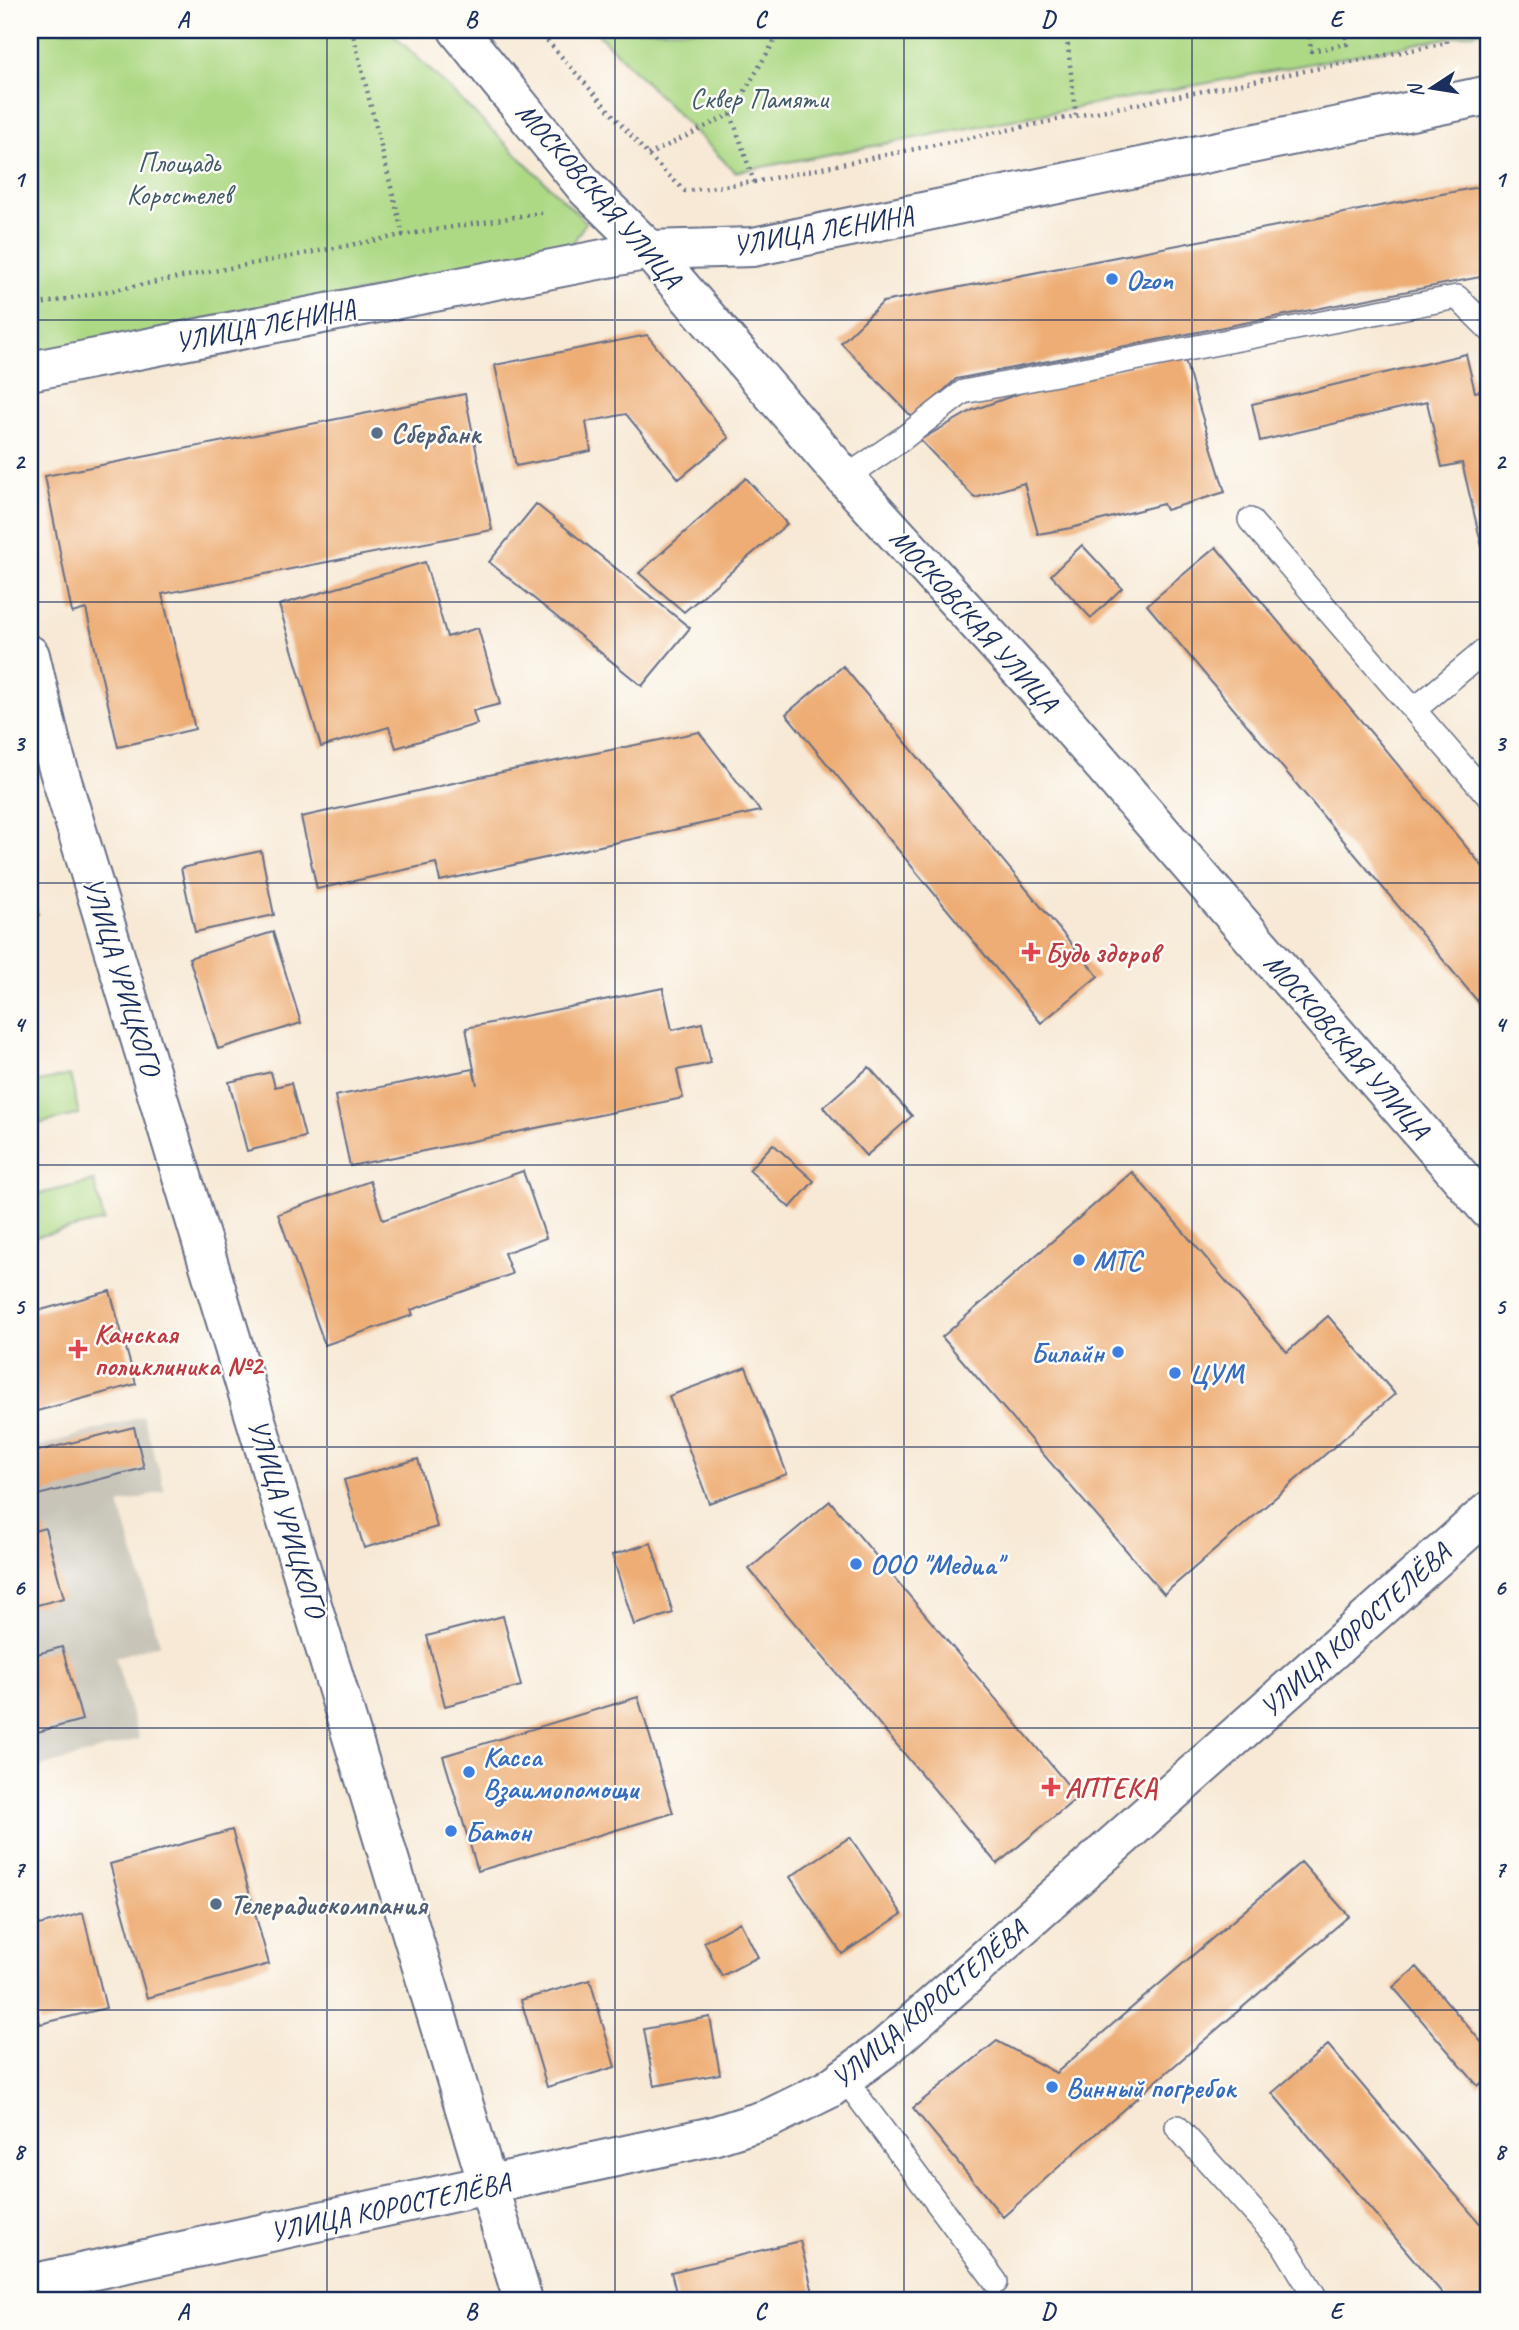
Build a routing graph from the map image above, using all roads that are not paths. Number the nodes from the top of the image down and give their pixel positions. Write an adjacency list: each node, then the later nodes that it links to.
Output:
1 (458, 30): 3 (street, МОСКОВСКАЯ УЛИЦА)
2 (1489, 95): 3 (street, УЛИЦА ЛЕНИНА)
3 (649, 250): 5 (street, УЛИЦА ЛЕНИНА); 6 (street, МОСКОВСКАЯ УЛИЦА)
4 (1489, 329): 6 (lane)
5 (30, 371)
6 (845, 478): 12 (street, МОСКОВСКАЯ УЛИЦА)
7 (1250, 520): 10 (lane)
8 (1489, 647): 10 (lane)
9 (30, 655): 16 (street, УЛИЦА УРИЦКОГО)
10 (1414, 710): 11 (lane)
11 (1489, 797)
12 (1489, 1210)
13 (1489, 1511): 14 (street, УЛИЦА КОРОСТЕЛЁВА)
14 (844, 2078): 16 (street, УЛИЦА КОРОСТЕЛЁВА); 17 (lane)
15 (1177, 2127): 20 (lane)
16 (490, 2185): 18 (street, УЛИЦА КОРОСТЕЛЁВА); 19 (street, УЛИЦА УРИЦКОГО)
17 (996, 2282)
18 (49, 2288)
19 (523, 2300)
20 (1317, 2300)

